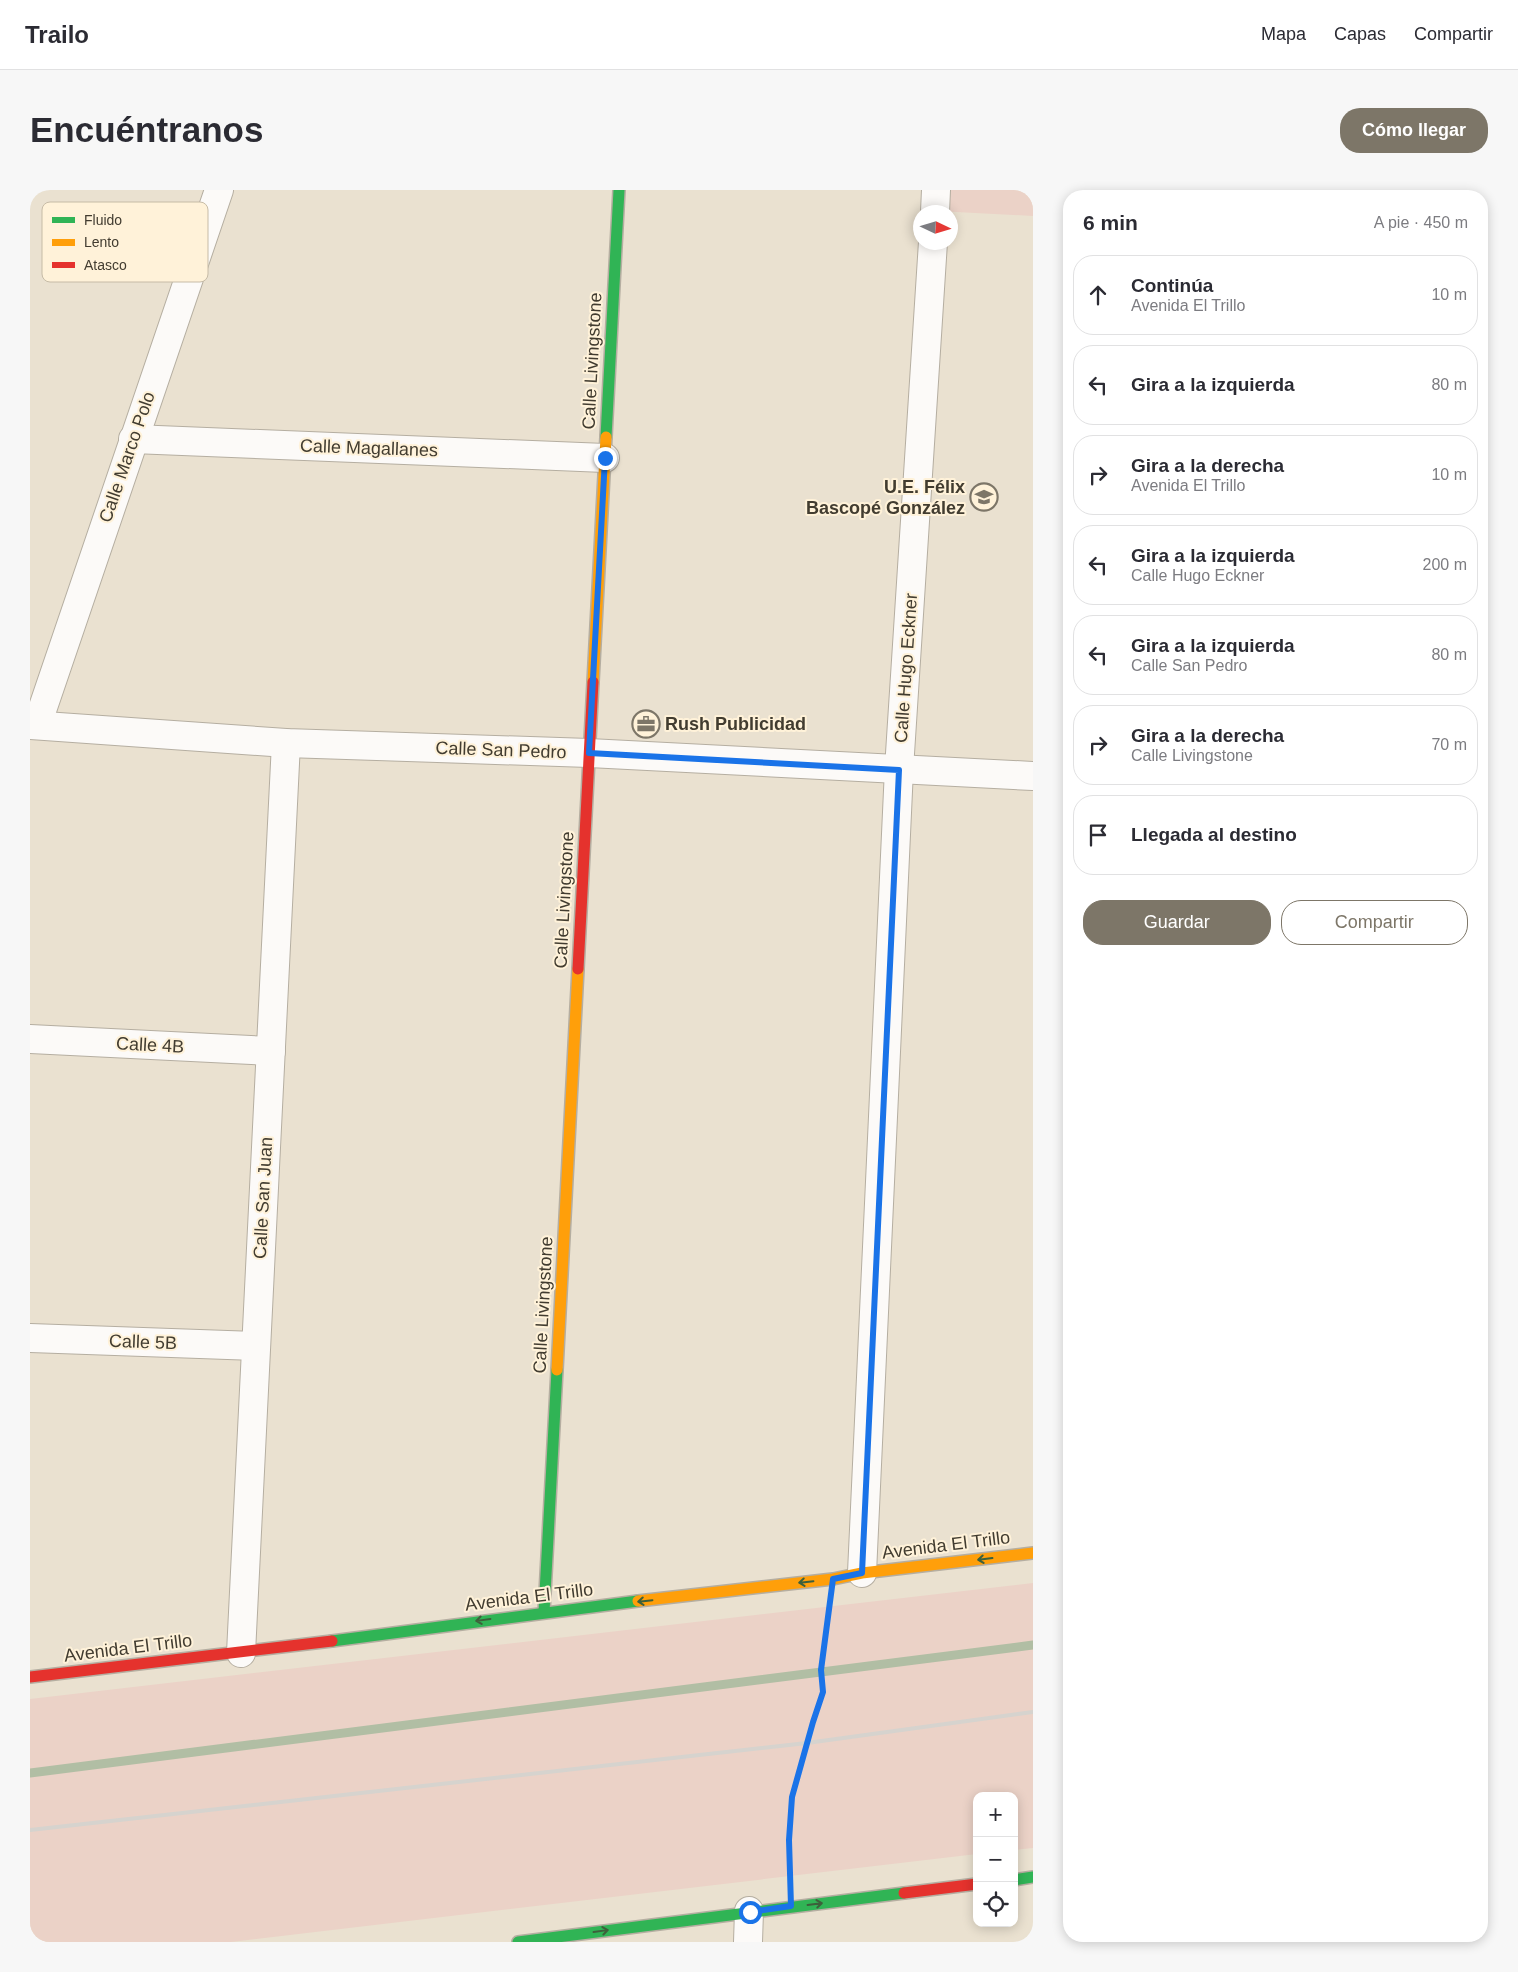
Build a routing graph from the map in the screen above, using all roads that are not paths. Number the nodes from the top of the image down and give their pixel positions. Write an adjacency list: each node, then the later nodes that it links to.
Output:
1 (219, 190): 5 (street, Calle Marco Polo)
2 (619, 190): 9 (main road, Calle Livingstone)
3 (936, 190): 4 (street)
4 (935, 205)
5 (208, 222)
6 (932, 250): 13 (street, Calle Hugo Eckner)
7 (187, 282): 8 (street, Calle Marco Polo)
8 (133, 439): 9 (street, Calle Magallanes); 10 (street, Calle Marco Polo)
9 (605, 458): 12 (main road, Calle Livingstone)
10 (34, 725): 11 (street, Calle San Pedro)
11 (286, 743): 12 (street, Calle San Pedro); 16 (street, Calle San Juan)
12 (589, 753): 13 (street, Calle San Pedro); 21 (main road, Calle Livingstone)
13 (899, 770): 14 (street, Calle San Pedro); 20 (street, Calle Hugo Eckner)
14 (1033, 776)
15 (30, 1039): 16 (street, Calle 4B)
16 (271, 1051): 18 (street, Calle San Juan)
17 (30, 1338): 18 (street, Calle 5B)
18 (256, 1346): 22 (street, Calle San Juan)
19 (1033, 1553): 20 (main road, Avenida El Trillo, one-way to 20)
20 (862, 1573): 21 (main road, Avenida El Trillo, one-way to 21)
21 (544, 1612): 22 (main road, Avenida El Trillo, one-way to 22)
22 (240, 1653): 23 (main road, Avenida El Trillo)
23 (30, 1677)
24 (1033, 1878): 25 (main road)
25 (1018, 1880)
26 (973, 1884): 27 (main road, one-way to 26)
27 (750, 1912): 28 (main road, one-way to 27); 29 (street)
28 (518, 1942)
29 (748, 1942)

